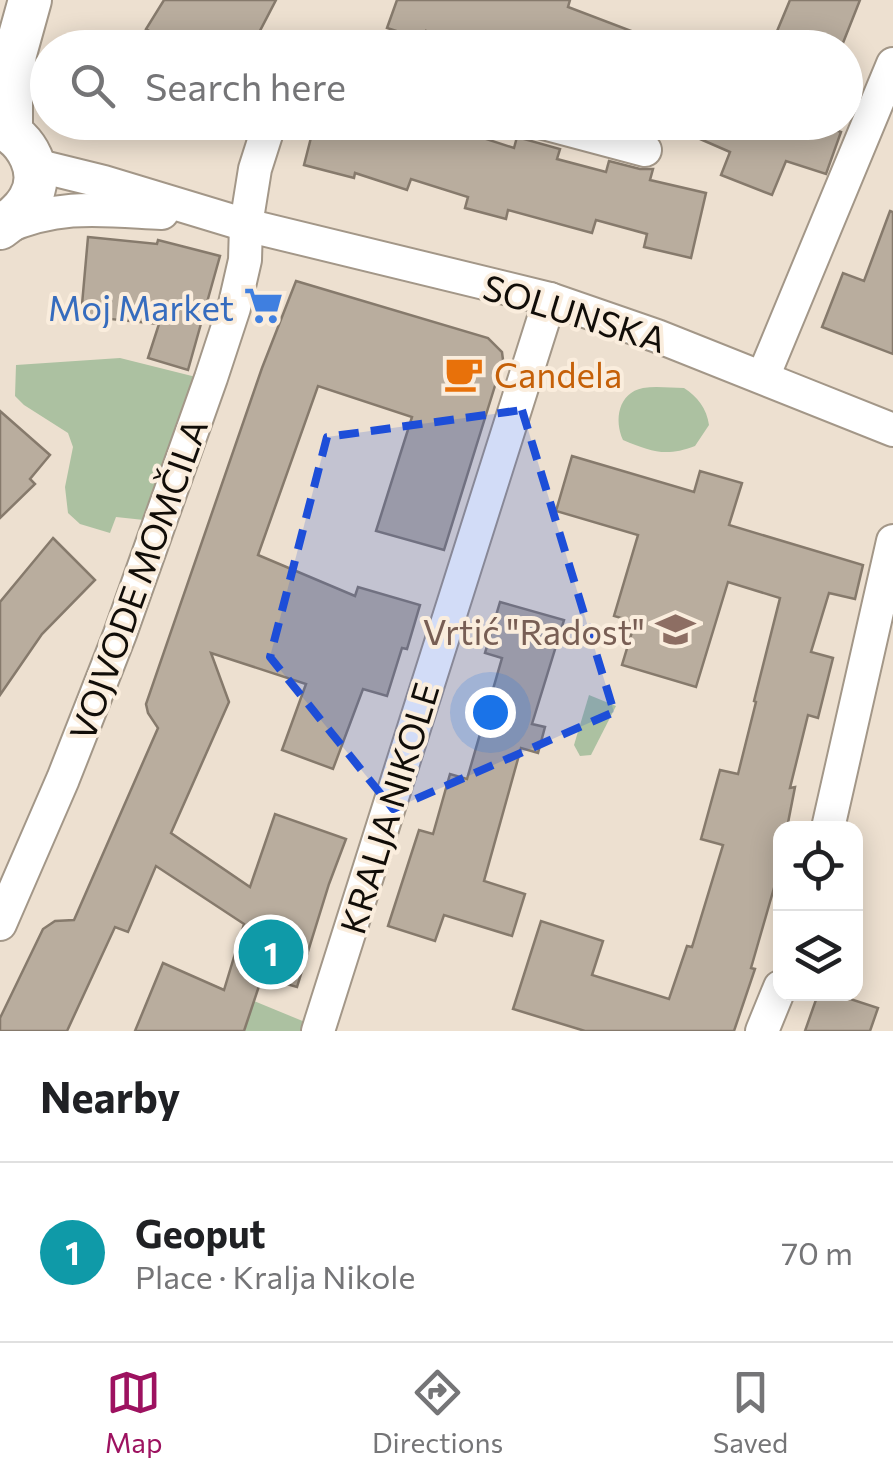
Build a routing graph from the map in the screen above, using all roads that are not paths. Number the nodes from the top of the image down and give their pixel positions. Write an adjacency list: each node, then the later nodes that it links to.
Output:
1 (15, 0): 3 (main road)
2 (30, 0): 6 (main road)
3 (0, 22)
4 (893, 64): 5 (street)
5 (863, 136)
6 (15, 140): 11 (street, SOLUNSKA); 12 (main road)
7 (265, 140): 11 (street)
8 (608, 140): 10 (street)
9 (861, 140): 14 (street)
10 (645, 150)
11 (232, 220): 12 (street, SOLUNSKA); 13 (street, SOLUNSKA); 18 (street, VOJVODE MOMČILA)
12 (0, 229)
13 (550, 299): 14 (street, SOLUNSKA); 20 (street, KRALJA NIKOLE)
14 (763, 376): 15 (street, SOLUNSKA)
15 (893, 430)
16 (893, 541): 17 (street)
17 (830, 821)
18 (0, 924)
19 (774, 1001): 21 (street)
20 (318, 1031)
21 (762, 1031)

